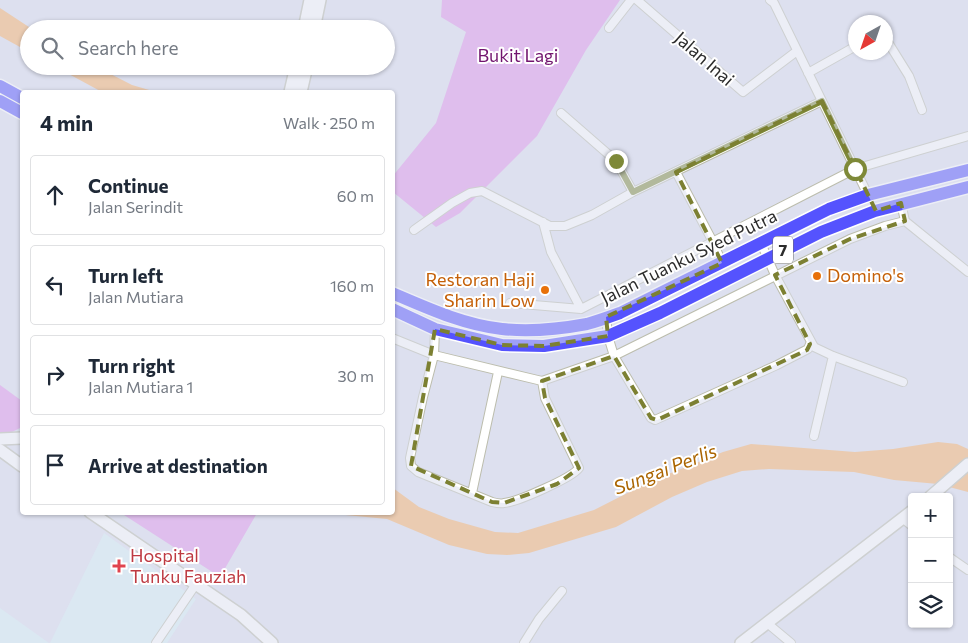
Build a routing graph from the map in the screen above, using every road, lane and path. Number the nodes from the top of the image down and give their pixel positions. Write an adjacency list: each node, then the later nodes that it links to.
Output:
1 (310, 0): 6 (main road)
2 (320, 0): 7 (main road)
3 (632, 0): 8 (street)
4 (637, 0): 10 (street, Jalan Inai)
5 (774, 1): 10 (street)
6 (306, 20)
7 (316, 20)
8 (610, 28)
9 (848, 50): 12 (street)
10 (797, 51): 12 (street)
11 (893, 51): 21 (street)
12 (808, 73): 20 (street)
13 (294, 75): 16 (main road)
14 (305, 75): 17 (main road)
15 (0, 86): 18 (main road)
16 (290, 90)
17 (301, 90)
18 (20, 97)
19 (0, 101): 22 (main road)
20 (822, 101): 25 (street); 27 (street)
21 (922, 110)
22 (20, 112)
23 (561, 113): 29 (street)
24 (968, 136): 25 (street)
25 (855, 169): 30 (street); 35 (street)
26 (968, 170): 30 (main road, Jalan Tuanku Syed Putra / 7)
27 (676, 172): 29 (street); 35 (street)
28 (968, 187): 31 (main road, Jalan Tuanku Syed Putra / 7)
29 (633, 192): 33 (street)
30 (868, 195): 36 (main road, Jalan Tuanku Syed Putra / 7)
31 (901, 203): 32 (street); 37 (main road, Jalan Tuanku Syed Putra / 7)
32 (905, 221): 39 (street); 40 (street)
33 (543, 222): 34 (street); 43 (street)
34 (414, 230)
35 (713, 242): 38 (street); 43 (street)
36 (760, 243): 37 (street); 38 (main road, Jalan Tuanku Syed Putra / 7)
37 (767, 258): 40 (street); 47 (main road, Jalan Tuanku Syed Putra / 7)
38 (722, 263): 45 (main road, Jalan Tuanku Syed Putra / 7)
39 (968, 272)
40 (775, 275): 49 (street); 51 (street)
41 (395, 294): 45 (main road, Jalan Tuanku Syed Putra / 7)
42 (510, 303): 43 (street)
43 (582, 309)
44 (395, 310): 46 (main road, Jalan Tuanku Syed Putra / 7)
45 (606, 318): 47 (street)
46 (436, 329): 47 (main road, Jalan Tuanku Syed Putra / 7); 50 (street)
47 (608, 336): 51 (street)
48 (395, 339): 50 (street)
49 (810, 344): 51 (street); 52 (street)
50 (434, 355): 53 (street); 63 (street)
51 (614, 356): 54 (street)
52 (833, 356): 55 (street); 56 (street)
53 (498, 372): 54 (street); 63 (street)
54 (542, 382): 63 (street)
55 (903, 382)
56 (814, 436)
57 (20, 438): 58 (main road)
58 (0, 439)
59 (0, 450): 60 (main road)
60 (20, 460)
61 (968, 464): 62 (main road)
62 (935, 493)
63 (472, 494)
64 (908, 514): 66 (main road)
65 (94, 515): 70 (main road)
66 (902, 518): 67 (street); 72 (main road)
67 (908, 523)
68 (953, 560): 69 (street)
69 (968, 570)
70 (196, 584): 73 (street); 74 (main road)
71 (562, 590): 75 (street)
72 (768, 623): 76 (main road); 77 (street)
73 (156, 643)
74 (272, 643)
75 (524, 643)
76 (741, 643)
77 (790, 643)

